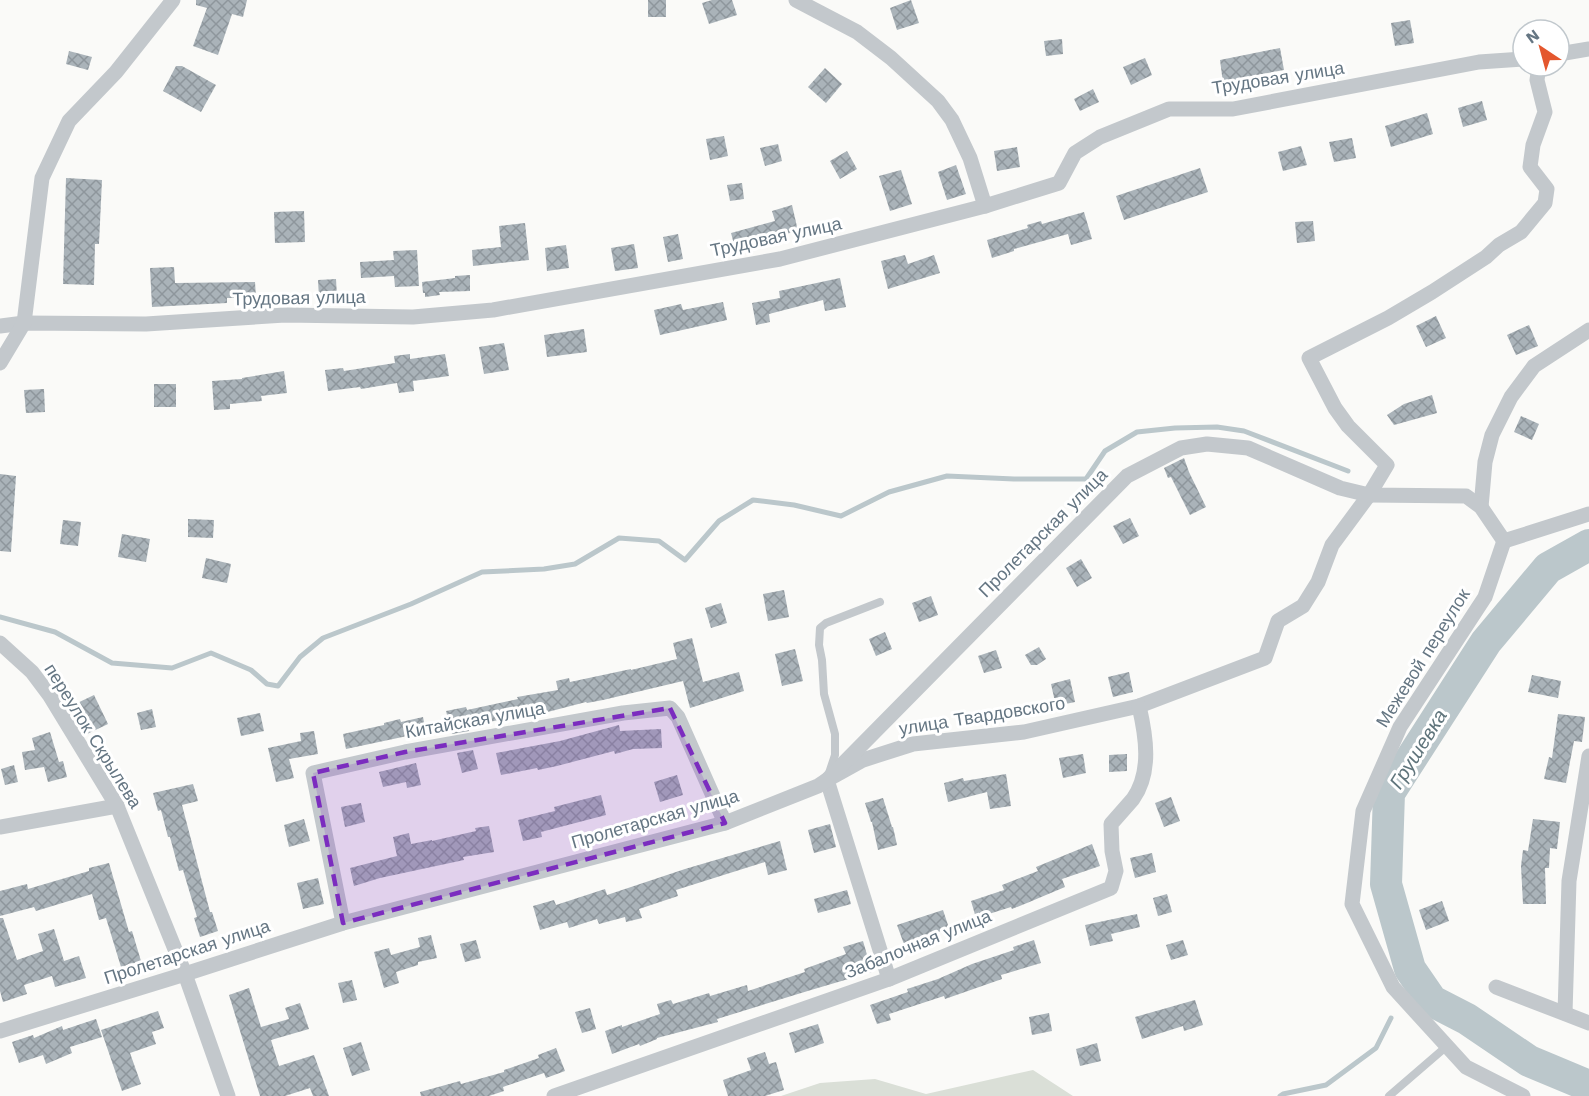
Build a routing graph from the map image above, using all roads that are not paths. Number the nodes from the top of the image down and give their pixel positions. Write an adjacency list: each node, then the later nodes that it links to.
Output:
1 (173, 0): 8 (street)
2 (796, 0): 7 (street)
3 (1589, 49): 4 (street)
4 (1571, 52)
5 (1511, 59): 7 (street, Трудовая улица)
6 (1537, 78): 12 (street, улица Твардовского)
7 (985, 206): 8 (street, Трудовая улица)
8 (24, 323): 9 (street, Трудовая улица); 11 (street)
9 (0, 326)
10 (1589, 330): 13 (street)
11 (0, 363)
12 (1369, 495): 13 (street, Пролетарская улица); 18 (street, улица Твардовского); 20 (street, Пролетарская улица)
13 (1481, 507): 15 (street)
14 (1589, 514): 15 (street)
15 (1504, 541): 31 (street, Межевой переулок)
16 (880, 602): 20 (lane)
17 (0, 643): 21 (street, переулок Скрылева)
18 (1139, 706): 20 (street, улица Твардовского); 26 (street, Забалочная улица)
19 (1589, 756): 28 (street)
20 (826, 780): 22 (street, Пролетарская улица); 26 (street)
21 (117, 806): 23 (street); 25 (street, переулок Скрылева)
22 (725, 823): 24 (street, Пролетарская улица); 24 (street, Китайская улица)
23 (0, 826)
24 (343, 923): 25 (street, Пролетарская улица)
25 (184, 974): 30 (street, Пролетарская улица); 32 (street, переулок Скрылева)
26 (889, 979): 33 (street, Забалочная улица)
27 (1496, 987): 28 (street)
28 (1565, 1013): 29 (street)
29 (1589, 1023)
30 (0, 1031)
31 (1447, 1046): 34 (lane); 35 (street, Межевой переулок)
32 (228, 1096)
33 (554, 1096)
34 (1389, 1096)
35 (1523, 1096)

